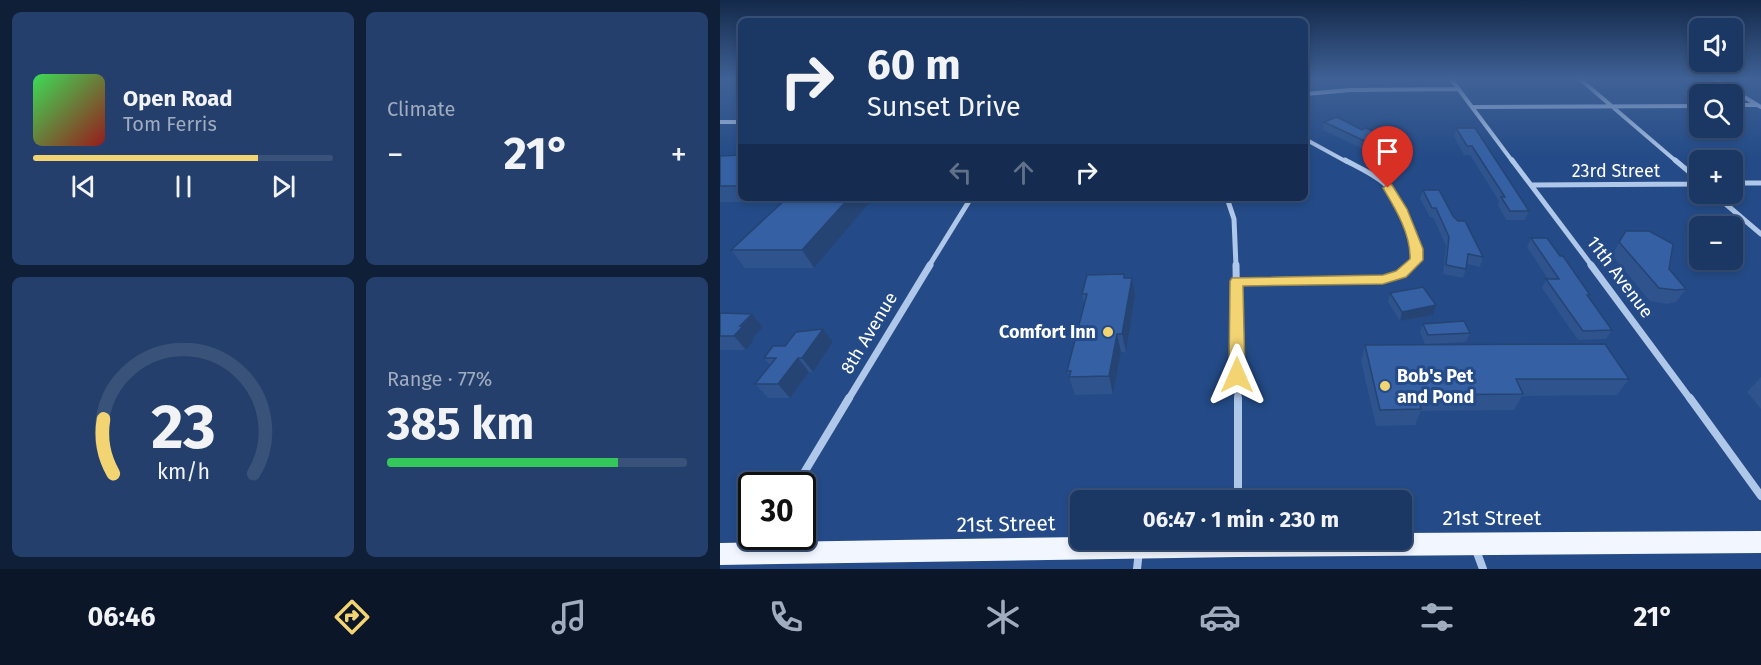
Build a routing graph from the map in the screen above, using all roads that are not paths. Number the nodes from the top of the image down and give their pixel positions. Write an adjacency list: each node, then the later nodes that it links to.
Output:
1 (1613, 106): 2 (street); 3 (street); 7 (street)
2 (1689, 106)
3 (1474, 107): 11 (street, 11th Avenue)
4 (720, 122): 5 (street)
5 (738, 122)
6 (1308, 141): 16 (street)
7 (1689, 173)
8 (1689, 183): 11 (street, 23rd Street)
9 (1743, 183): 10 (street)
10 (1761, 183)
11 (1532, 185): 19 (street, 11th Avenue)
12 (968, 201): 17 (street, 8th Avenue)
13 (1228, 201): 16 (street)
14 (1726, 204): 15 (street)
15 (1761, 234)
16 (1236, 281): 18 (street)
17 (804, 472)
18 (1238, 490)
19 (1761, 496)
20 (1761, 542): 22 (main road, 21st Street)
21 (1412, 544): 22 (main road, 21st Street)
22 (1474, 544): 26 (street)
23 (1191, 550): 25 (main road, 21st Street)
24 (720, 554): 25 (main road, 21st Street)
25 (1138, 558)
26 (1482, 569)

